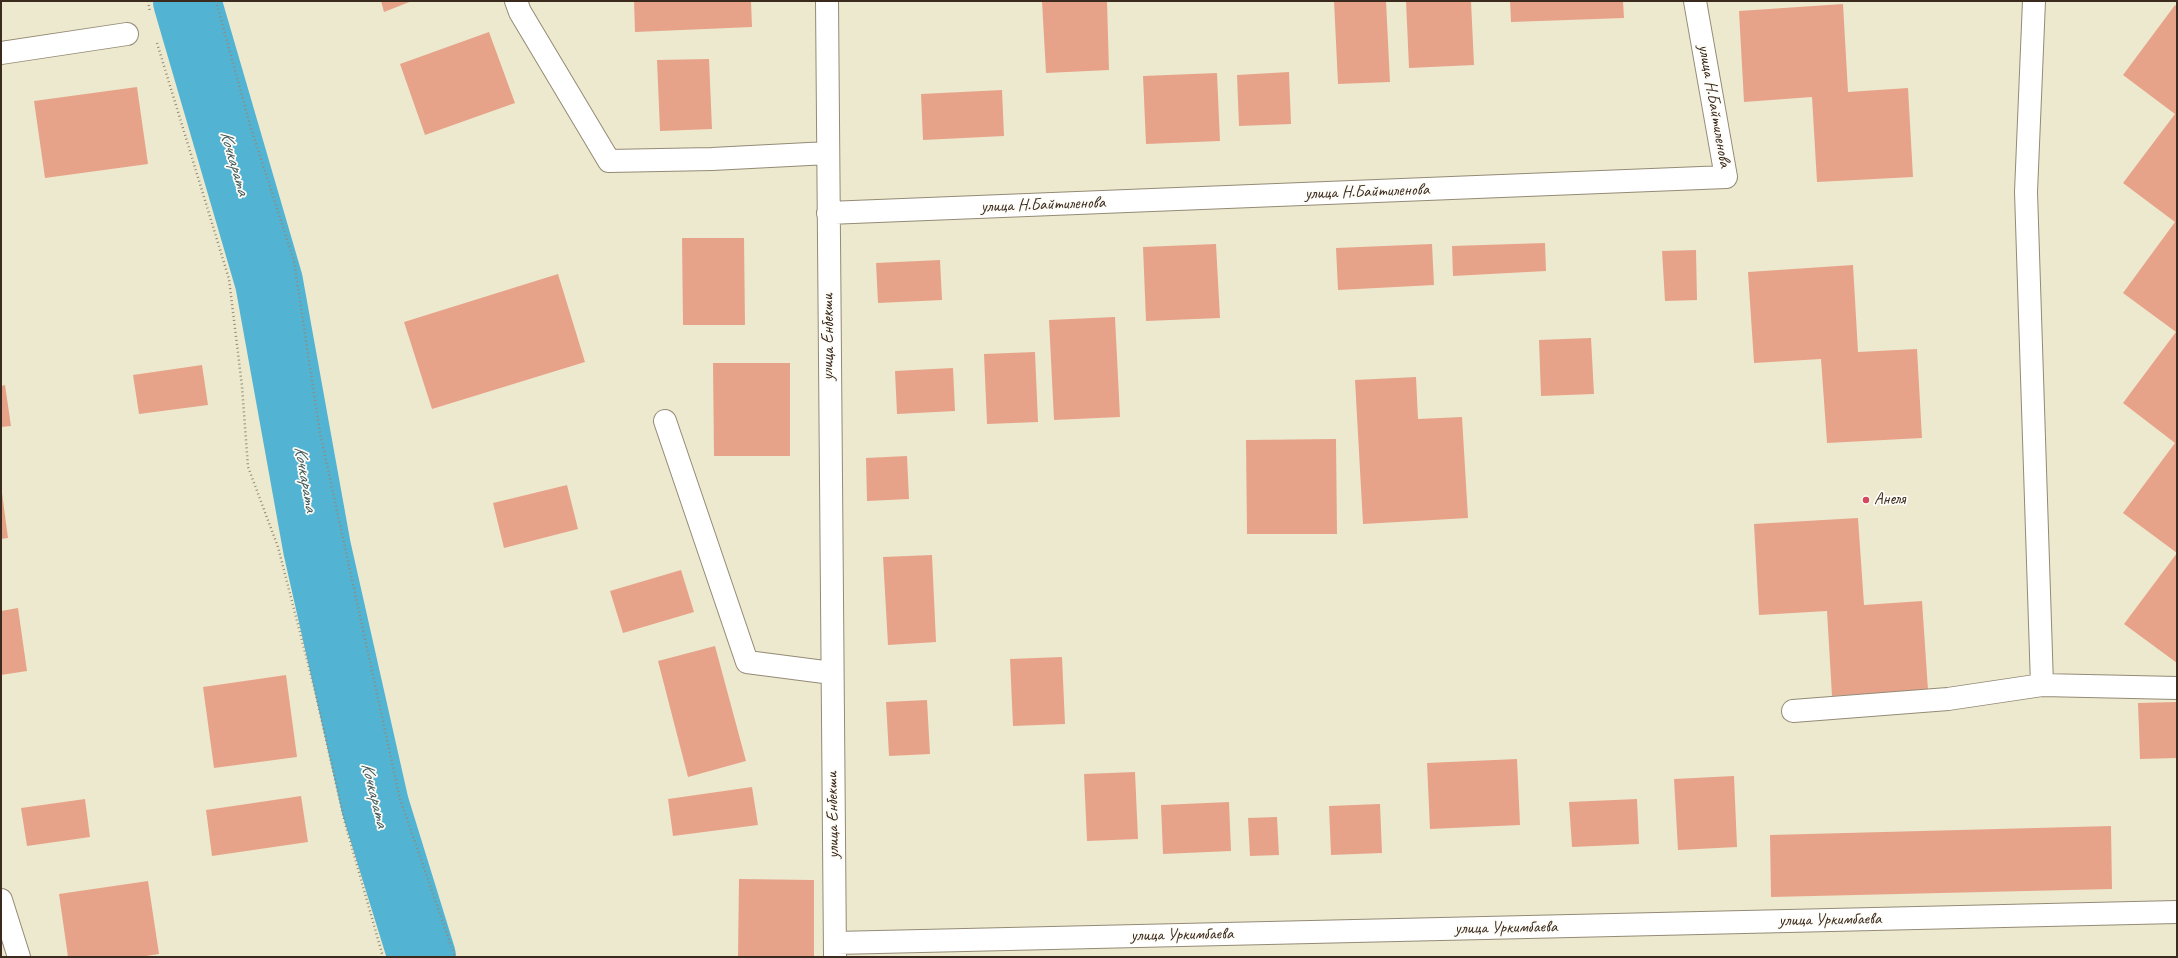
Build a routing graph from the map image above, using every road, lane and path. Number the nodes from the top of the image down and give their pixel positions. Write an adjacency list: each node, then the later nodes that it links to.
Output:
1 (148, 1): 7 (path)
2 (216, 1): 23 (path)
3 (516, 1): 11 (street)
4 (827, 1): 11 (street, улица Енбекши)
5 (1695, 1): 12 (street, улица Н.Байтиленова)
6 (2034, 1): 15 (street)
7 (151, 14)
8 (127, 34): 10 (street)
9 (156, 40): 22 (path)
10 (1, 53)
11 (828, 153): 12 (street, улица Енбекши)
12 (828, 213): 14 (street, улица Енбекши)
13 (665, 421): 14 (street)
14 (832, 673): 20 (street, улица Енбекши)
15 (2042, 685): 16 (street); 17 (street)
16 (2177, 688)
17 (1793, 711)
18 (1, 900): 21 (street)
19 (2177, 912): 20 (street, улица Уркимбаева)
20 (835, 950)
21 (19, 957)
22 (383, 957)
23 (455, 957)

